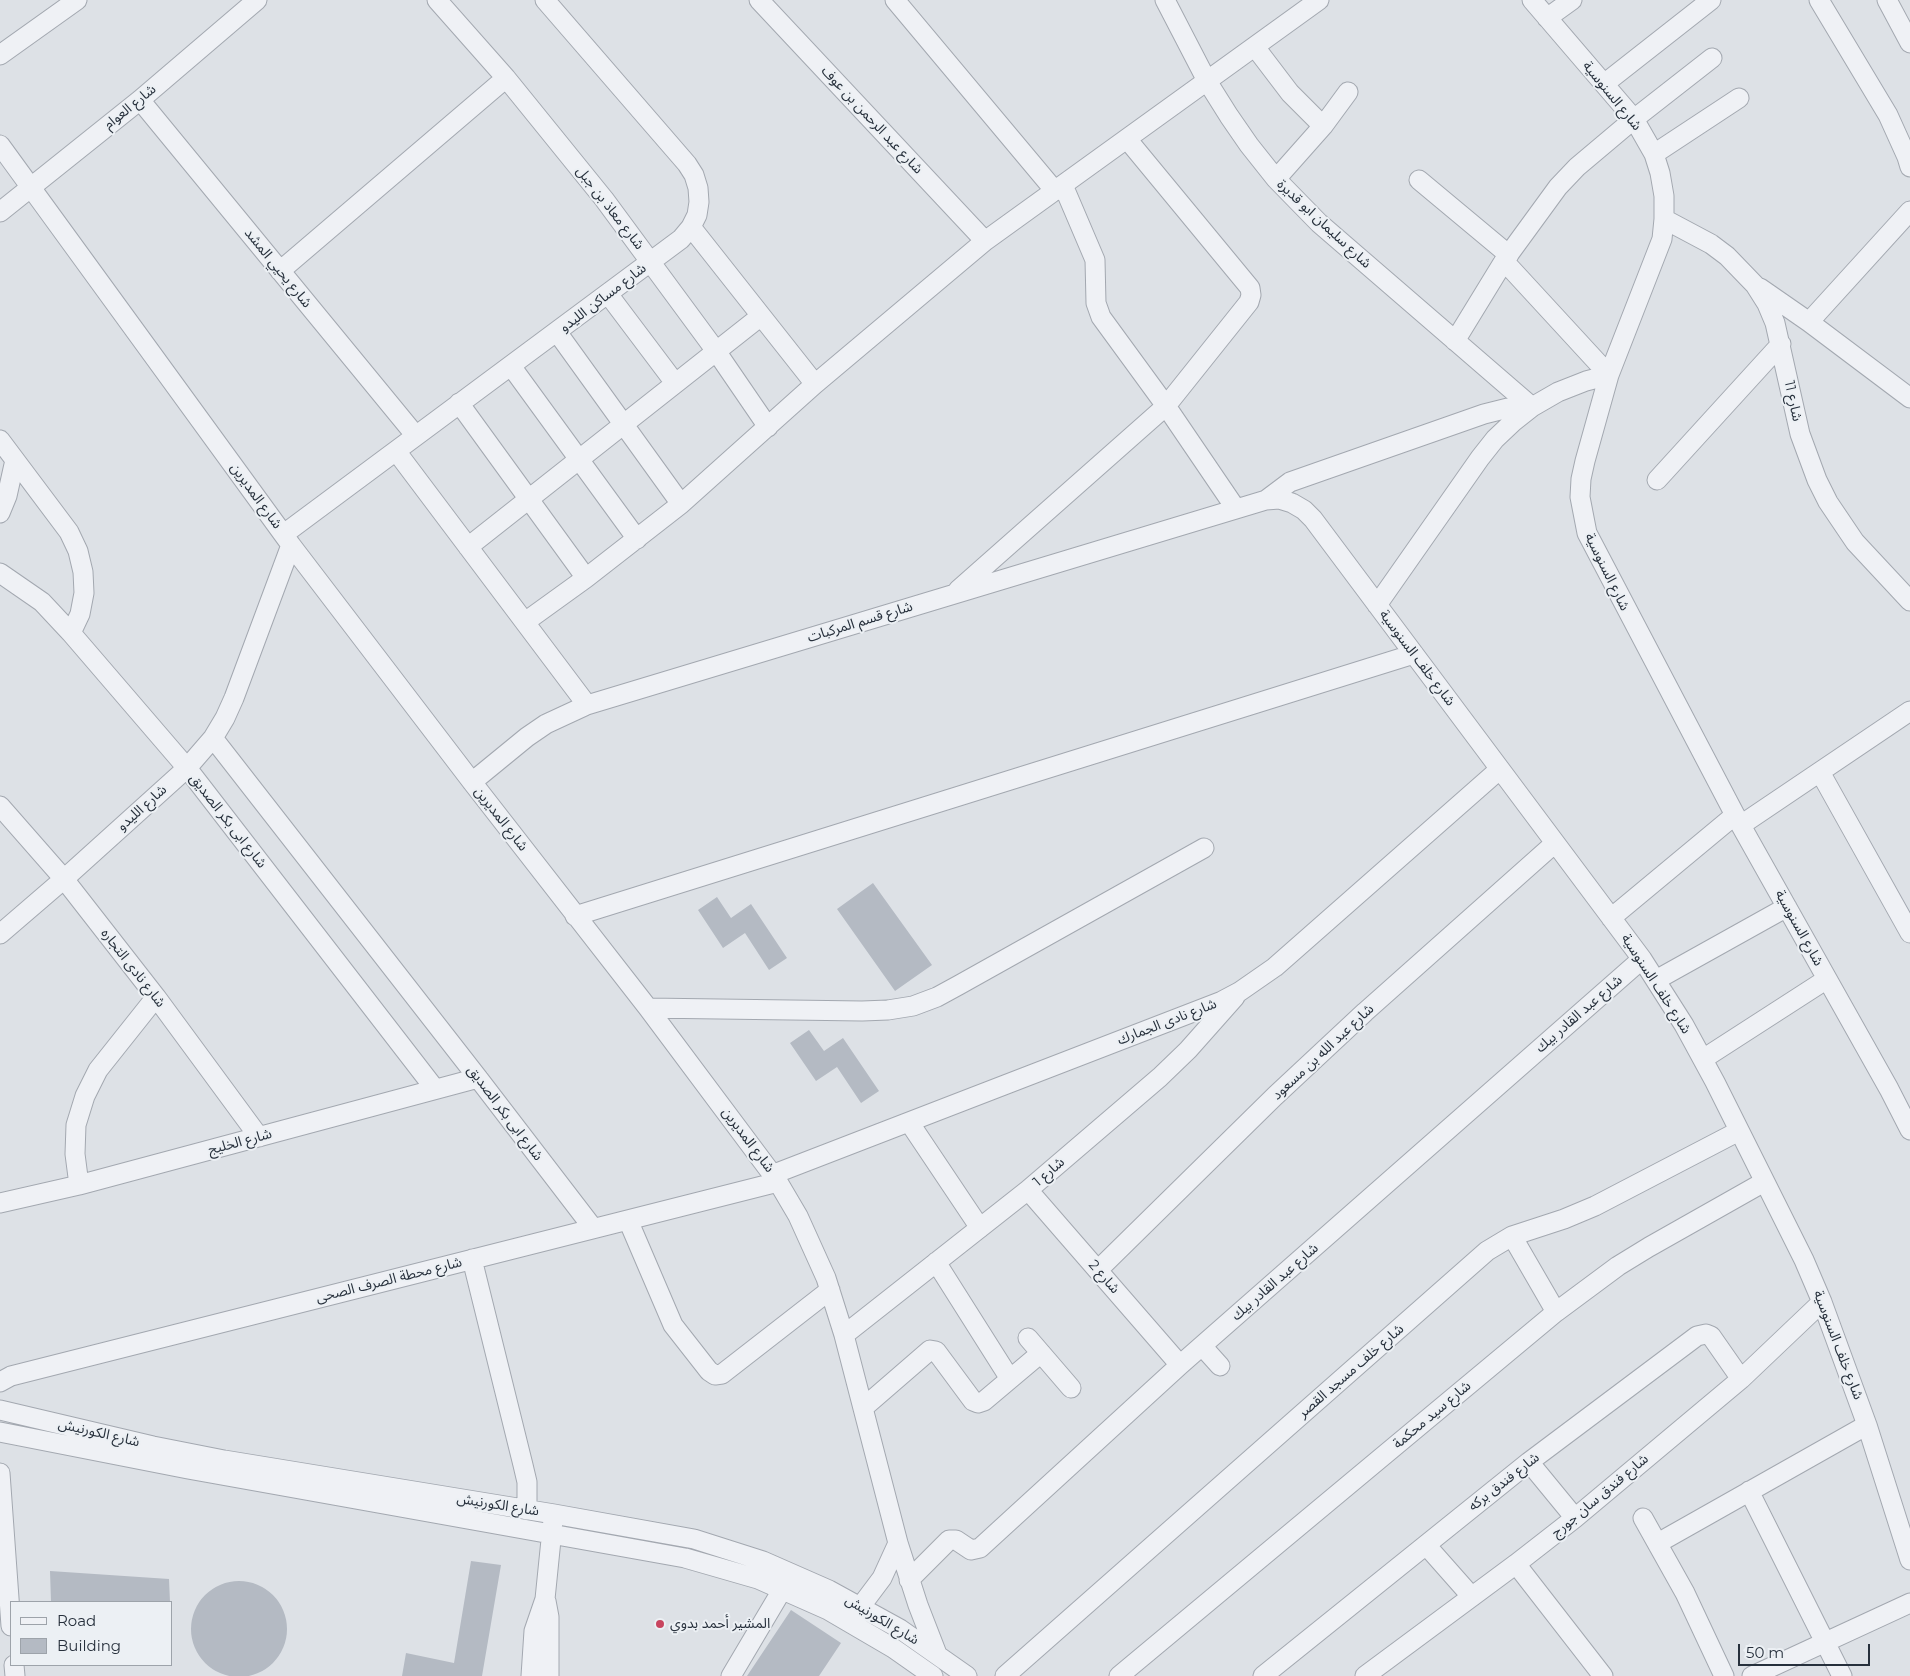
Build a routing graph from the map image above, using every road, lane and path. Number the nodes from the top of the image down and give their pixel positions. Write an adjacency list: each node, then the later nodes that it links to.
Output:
1 (77, 0): 17 (street)
2 (257, 0): 24 (street, شارع العوام)
3 (437, 0): 19 (street, شارع معاذ بن جبل)
4 (545, 0): 38 (street, شارع مساكن الليدو)
5 (759, 0): 39 (street, شارع عبد الرحمن بن عوف)
6 (895, 0): 34 (street)
7 (1165, 0): 20 (street, شارع سليمان ابو قديرة)
8 (1319, 0): 16 (street)
9 (1532, 0): 14 (street, شارع السنوسية)
10 (1572, 0): 14 (street)
11 (1711, 0): 21 (street)
12 (1819, 0): 30 (street)
13 (1887, 0): 15 (street)
14 (1547, 18): 21 (street, شارع السنوسية)
15 (1910, 43)
16 (1255, 48): 20 (street); 26 (street)
17 (0, 55)
18 (1712, 58): 25 (street)
19 (506, 78): 41 (street, شارع معاذ بن جبل); 42 (street)
20 (1208, 81): 27 (street); 31 (street, شارع سليمان ابو قديرة)
21 (1604, 84): 25 (street, شارع السنوسية)
22 (1348, 92): 26 (street)
23 (1739, 98): 29 (street)
24 (140, 100): 33 (street, شارع العوام); 42 (street, شارع يحيي المشد)
25 (1634, 119): 29 (street, شارع السنوسية); 40 (street)
26 (1323, 126): 31 (street)
27 (1127, 139): 34 (street); 57 (street)
28 (0, 145): 33 (street, شارع المديرين)
29 (1654, 154): 37 (street, شارع السنوسية)
30 (1910, 166)
31 (1276, 179): 48 (street, شارع سليمان ابو قديرة)
32 (1419, 180): 40 (street)
33 (31, 187): 36 (street, شارع العوام); 72 (street, شارع المديرين)
34 (1059, 188): 39 (street); 57 (street)
35 (1910, 211): 46 (street)
36 (0, 212)
37 (1664, 219): 43 (street, شارع 11); 52 (street, شارع السنوسية)
38 (691, 227): 41 (street, شارع مساكن الليدو); 45 (street)
39 (985, 241): 54 (street)
40 (1507, 258): 48 (street); 52 (street)
41 (651, 262): 44 (street, شارع مساكن الليدو); 50 (street, شارع معاذ بن جبل)
42 (280, 270): 61 (street, شارع يحيي المشد)
43 (1755, 285): 46 (street); 49 (street, شارع 11)
44 (608, 294): 47 (street, شارع مساكن الليدو); 53 (street)
45 (761, 316): 50 (street); 54 (street)
46 (1809, 322): 55 (street)
47 (557, 332): 51 (street, شارع مساكن الليدو); 59 (street)
48 (1455, 341): 58 (street, شارع سليمان ابو قديرة)
49 (1781, 344): 66 (street); 78 (street, شارع 11)
50 (716, 351): 53 (street); 60 (street, شارع معاذ بن جبل)
51 (511, 366): 56 (street, شارع مساكن الليدو); 64 (street)
52 (1609, 375): 58 (street); 91 (street, شارع السنوسية)
53 (675, 383): 59 (street)
54 (815, 384): 60 (street)
55 (1910, 398)
56 (460, 403): 61 (street, شارع مساكن الليدو); 67 (street)
57 (1166, 406): 70 (street); 77 (street)
58 (1532, 407): 68 (street); 79 (street)
59 (624, 424): 64 (street); 69 (street)
60 (768, 427): 69 (street)
61 (416, 436): 63 (street, شارع مساكن الليدو)
62 (0, 440): 65 (street)
63 (396, 451): 72 (street, شارع مساكن الليدو); 74 (street)
64 (579, 459): 67 (street); 73 (street)
65 (15, 460): 71 (street); 81 (street)
66 (1657, 480)
67 (528, 499): 74 (street); 76 (street)
68 (1266, 500): 70 (street, شارع قسم المركبات); 79 (street, شارع خلف السنوسية)
69 (681, 504): 73 (street)
70 (1236, 508): 77 (street, شارع قسم المركبات)
71 (0, 513)
72 (288, 539): 85 (street, شارع الليدو); 89 (street, شارع المديرين)
73 (637, 539): 76 (street)
74 (468, 547): 80 (street)
75 (0, 573): 81 (street, شارع ابى بكر الصديق)
76 (586, 578): 80 (street)
77 (954, 594): 83 (street, شارع قسم المركبات)
78 (1910, 601)
79 (1377, 605): 82 (street, شارع خلف السنوسية)
80 (525, 622): 83 (street)
81 (71, 633): 86 (street, شارع ابى بكر الصديق)
82 (1414, 654): 87 (street, شارع خلف السنوسية); 96 (street)
83 (587, 705): 89 (street, شارع قسم المركبات)
84 (1908, 717): 88 (street)
85 (213, 738): 86 (street, شارع الليدو); 107 (street, شارع ابى بكر الصديق)
86 (187, 768): 94 (street, شارع الليدو); 108 (street, شارع ابى بكر الصديق)
87 (1500, 769): 92 (street, شارع خلف السنوسية); 103 (street, شارع نادى الجمارك)
88 (1820, 772): 91 (street); 98 (street)
89 (472, 782): 96 (street, شارع المديرين)
90 (0, 806): 94 (street, شارع نادى التجاره)
91 (1738, 820): 95 (street, شارع السنوسية); 97 (street)
92 (1555, 843): 97 (street, شارع خلف السنوسية); 124 (street, شارع عبد الله بن مسعود)
93 (1204, 848): 105 (street)
94 (64, 879): 99 (street, شارع الليدو); 104 (street, شارع نادى التجاره)
95 (1787, 907): 101 (street, شارع السنوسية); 102 (street)
96 (575, 916): 105 (street, شارع المديرين)
97 (1611, 918): 100 (street, شارع خلف السنوسية)
98 (1910, 933)
99 (0, 934)
100 (1642, 959): 102 (street, شارع خلف السنوسية); 130 (street, شارع عبد القادر بيك)
101 (1827, 978): 106 (street); 110 (street, شارع السنوسية)
102 (1656, 980): 106 (street, شارع خلف السنوسية)
103 (1239, 992): 109 (street, شارع نادى الجمارك); 116 (street, شارع 1)
104 (156, 997): 112 (street, شارع نادى التجاره); 115 (street)
105 (648, 1008): 113 (street, شارع المديرين)
106 (1703, 1059): 111 (street, شارع خلف السنوسية)
107 (478, 1078): 108 (street, شارع الخليج); 119 (street, شارع ابى بكر الصديق)
108 (435, 1089): 112 (street, شارع الخليج)
109 (909, 1122): 113 (street, شارع نادى الجمارك); 120 (street)
110 (1910, 1130)
111 (1739, 1131): 114 (street, شارع خلف السنوسية); 121 (street, شارع خلف مسجد القصر)
112 (259, 1137): 115 (street, شارع الخليج)
113 (776, 1178): 118 (street, شارع محطة الصرف الصحى); 125 (street, شارع المديرين)
114 (1764, 1182): 126 (street, شارع خلف السنوسية); 127 (street, شارع سيد محكمة)
115 (79, 1186): 117 (street, شارع الخليج)
116 (1028, 1190): 120 (street, شارع 1); 124 (street, شارع 2)
117 (0, 1202)
118 (628, 1220): 119 (street, شارع محطة الصرف الصحى); 125 (street)
119 (593, 1228): 122 (street, شارع محطة الصرف الصحى)
120 (980, 1228): 123 (street, شارع 1)
121 (1512, 1236): 127 (street); 170 (street, شارع خلف مسجد القصر)
122 (472, 1259): 136 (street, شارع محطة الصرف الصحى); 145 (street)
123 (936, 1262): 128 (street, شارع 1); 134 (street)
124 (1098, 1270): 132 (street, شارع 2)
125 (830, 1290): 128 (street, شارع المديرين)
126 (1822, 1302): 135 (street, شارع فندق سان جورج); 140 (street, شارع خلف السنوسية)
127 (1556, 1312): 171 (street, شارع سيد محكمة)
128 (844, 1335): 138 (street, شارع المديرين)
129 (1028, 1338): 131 (street)
130 (1202, 1346): 132 (street, شارع عبد القادر بيك); 133 (street)
131 (1041, 1353): 134 (street); 137 (street)
132 (1180, 1365): 155 (street, شارع عبد القادر بيك)
133 (1220, 1366)
134 (1010, 1378): 138 (street)
135 (1741, 1379): 142 (street, شارع فندق بركه); 147 (street, شارع فندق سان جورج)
136 (0, 1382)
137 (1071, 1388)
138 (863, 1408): 150 (street, شارع المديرين)
139 (0, 1410): 145 (street, شارع الكورنيش)
140 (1867, 1425): 144 (street); 153 (street, شارع خلف السنوسية)
141 (0, 1432): 149 (street, شارع الكورنيش)
142 (1529, 1462): 147 (street); 152 (street, شارع فندق بركه)
143 (0, 1473): 161 (street)
144 (1749, 1491): 151 (street); 162 (street)
145 (527, 1510): 146 (street, شارع الكورنيش)
146 (554, 1514): 149 (street); 160 (street, شارع الكورنيش)
147 (1575, 1518): 154 (street, شارع فندق سان جورج)
148 (1643, 1518): 151 (street)
149 (551, 1533): 156 (street, شارع الكورنيش); 158 (street)
150 (898, 1543): 155 (street, شارع المديرين); 160 (street)
151 (1658, 1543): 175 (street)
152 (1426, 1545): 157 (street); 172 (street, شارع فندق بركه)
153 (1910, 1560)
154 (1516, 1564): 157 (street, شارع فندق سان جورج); 174 (street)
155 (909, 1580): 163 (street, شارع المديرين)
156 (782, 1590): 167 (street); 168 (street, شارع الكورنيش)
157 (1472, 1597): 173 (street, شارع فندق سان جورج)
158 (545, 1600): 165 (street); 166 (street)
159 (1910, 1603): 162 (street)
160 (861, 1606): 163 (street, شارع الكورنيش)
161 (10, 1612)
162 (1825, 1642): 164 (street); 176 (street)
163 (937, 1654): 169 (street, شارع الكورنيش)
164 (1764, 1673)
165 (531, 1676)
166 (549, 1676)
167 (731, 1676)
168 (933, 1676)
169 (967, 1676)
170 (1005, 1676)
171 (1120, 1676)
172 (1263, 1676)
173 (1365, 1676)
174 (1602, 1676)
175 (1724, 1676)
176 (1842, 1676)

